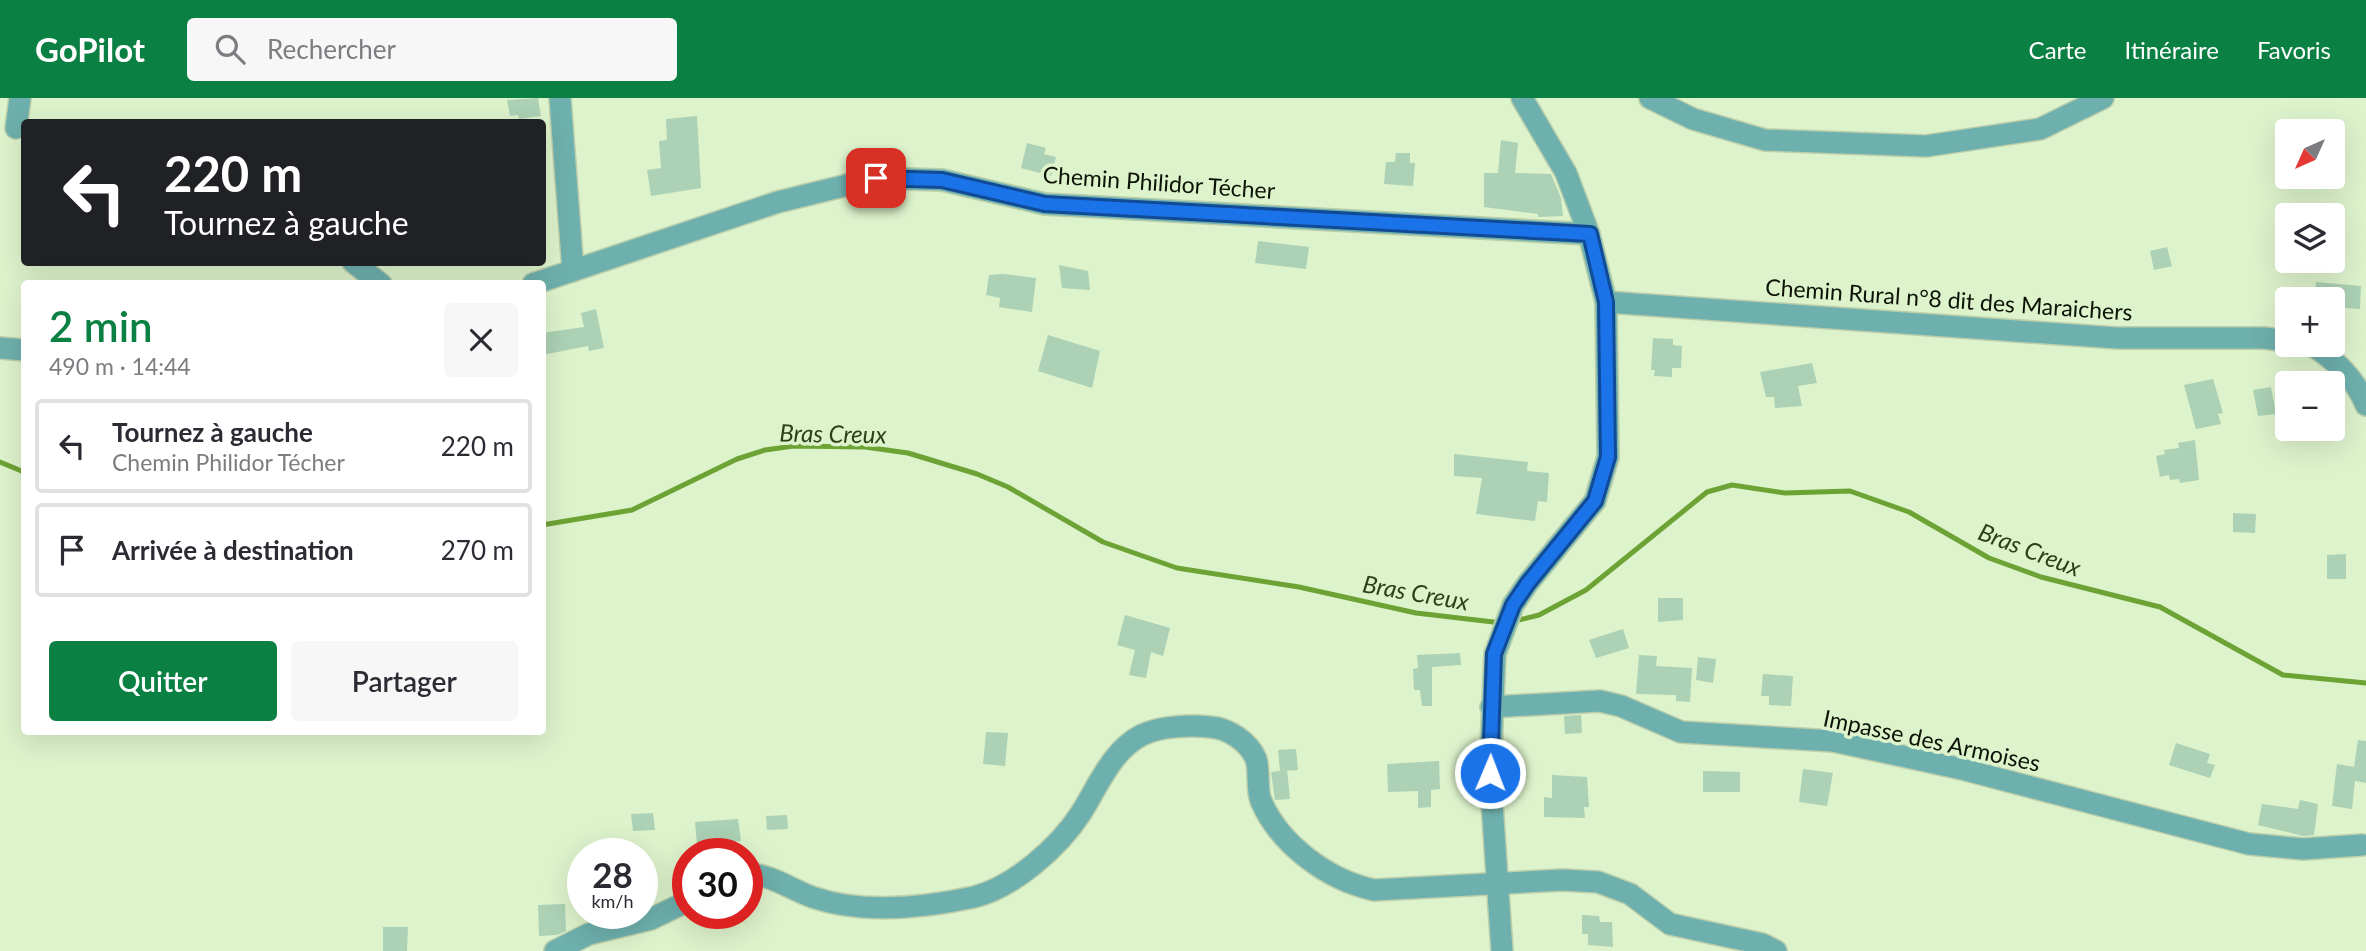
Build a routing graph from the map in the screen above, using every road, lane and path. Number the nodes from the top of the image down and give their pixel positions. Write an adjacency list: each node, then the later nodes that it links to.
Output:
1 (20, 98): 6 (street)
2 (560, 98): 8 (street)
3 (1522, 98): 7 (street)
4 (1650, 98): 5 (street)
5 (2103, 98)
6 (14, 129)
7 (1590, 234): 8 (street, Chemin Philidor Técher); 10 (street)
8 (573, 271): 9 (street, Chemin Philidor Técher)
9 (545, 280)
10 (1606, 302): 11 (street, Chemin Rural n°8 dit des Maraichers); 16 (street)
11 (2275, 339)
12 (0, 348): 13 (street)
13 (21, 350)
14 (2330, 357): 15 (street)
15 (2366, 405)
16 (1491, 707): 17 (street, Impasse des Armoises); 19 (street)
17 (2362, 845)
18 (763, 877): 19 (street)
19 (1497, 885): 22 (street); 23 (street)
20 (672, 909): 21 (street)
21 (555, 951)
22 (1502, 951)
23 (1776, 951)

